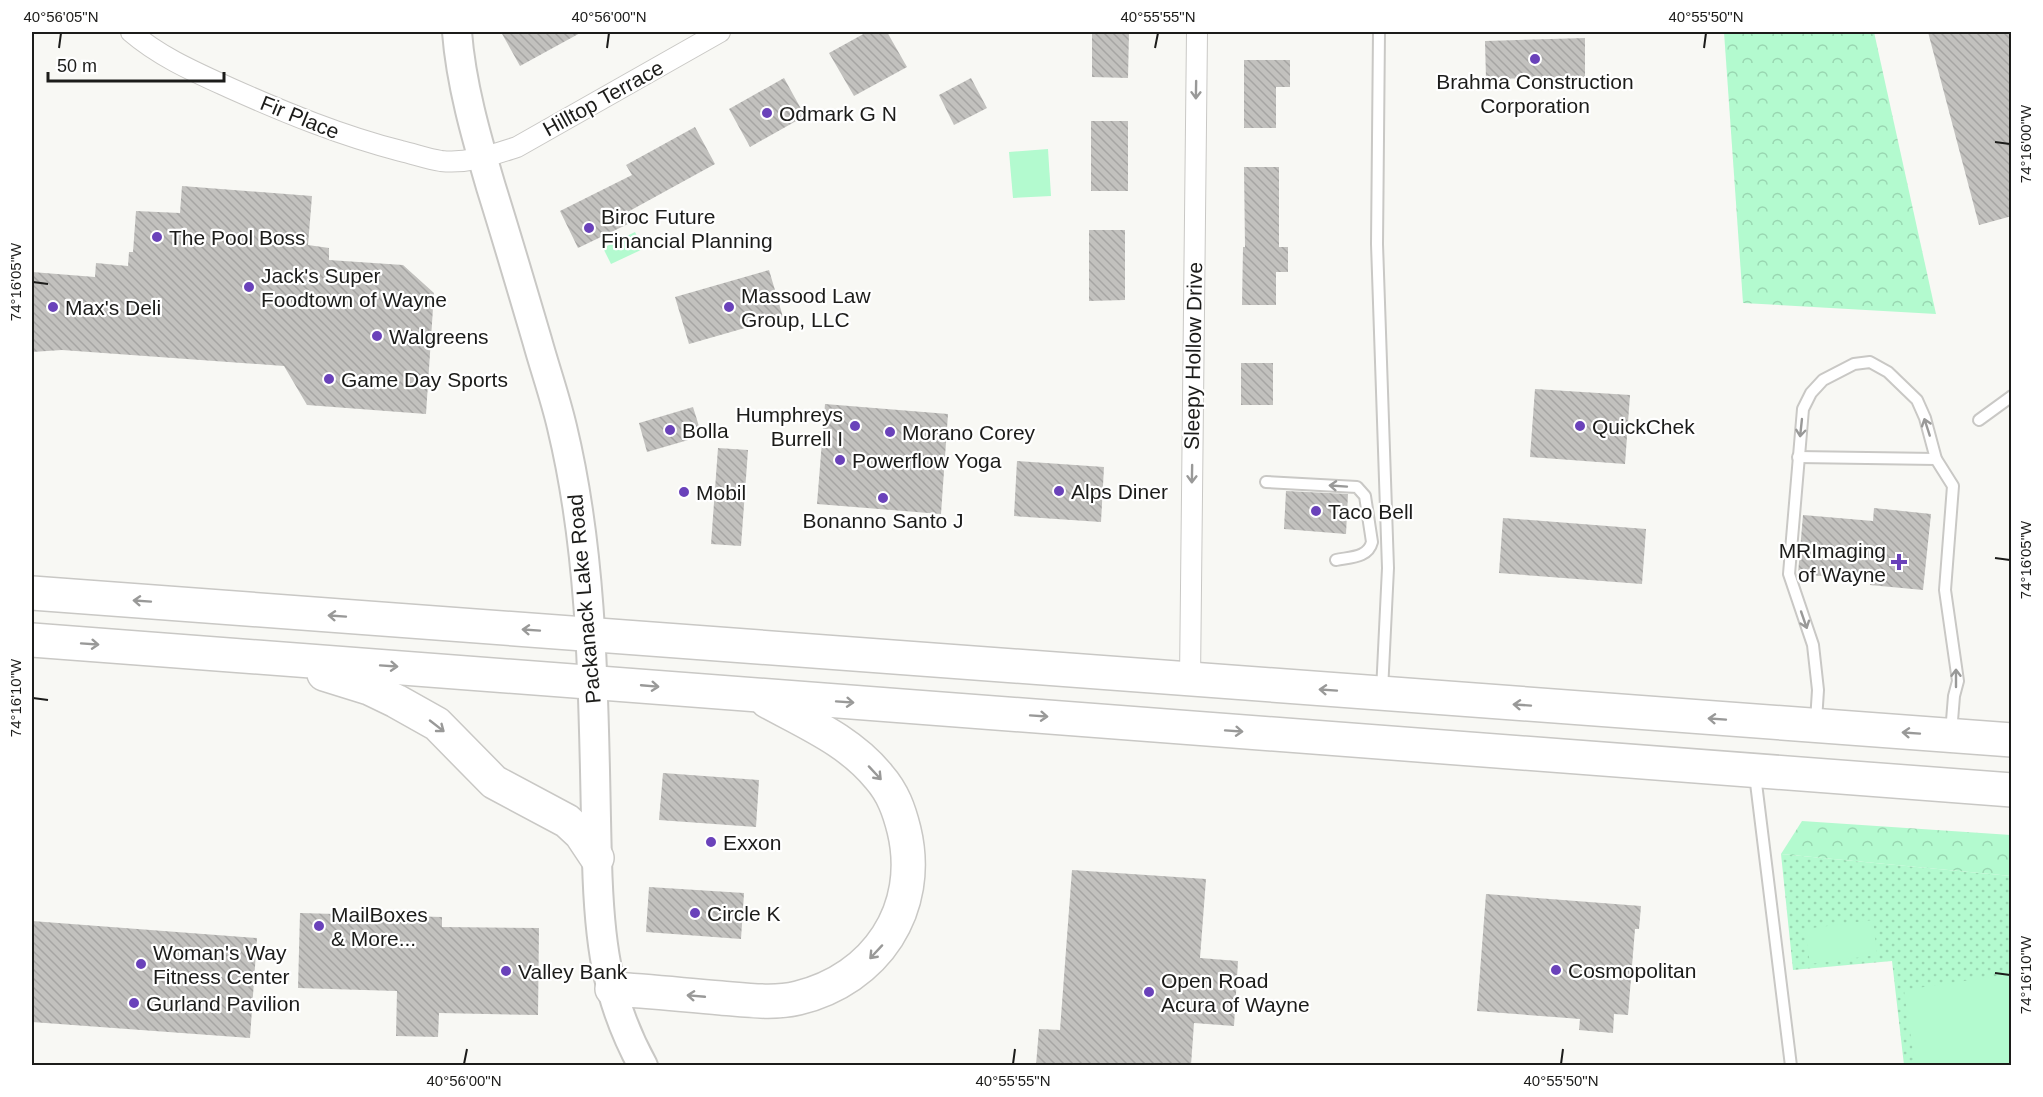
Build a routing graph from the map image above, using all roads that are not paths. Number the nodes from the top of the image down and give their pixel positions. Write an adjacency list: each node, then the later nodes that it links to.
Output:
1 (131, 32): 6 (street, Fir Place)
2 (457, 32): 6 (street, Packanack Lake Road)
3 (720, 32): 6 (street, Hilltop Terrace)
4 (1197, 32): 17 (street, Sleepy Hollow Drive, one-way to 17)
5 (1379, 32): 19 (lane)
6 (483, 159): 14 (street, Packanack Lake Road)
7 (2012, 396): 8 (lane)
8 (1979, 420)
9 (1798, 457): 10 (lane); 10 (lane, one-way to 9); 21 (lane, one-way to 21)
10 (1936, 459): 22 (lane, one-way to 10)
11 (1266, 482): 12 (lane, one-way to 11)
12 (1336, 560)
13 (32, 593): 14 (highway, one-way to 13)
14 (590, 634): 17 (highway); 18 (street, Packanack Lake Road)
15 (32, 640): 16 (highway, one-way to 16)
16 (268, 657): 18 (highway, one-way to 18); 26 (highway, one-way to 26)
17 (1190, 680): 19 (highway, one-way to 17)
18 (592, 682): 20 (highway, one-way to 20); 26 (street, Packanack Lake Road)
19 (1381, 694): 21 (highway, one-way to 19)
20 (758, 696): 24 (highway, one-way to 24); 27 (highway, one-way to 27)
21 (1815, 726): 22 (highway, one-way to 21)
22 (1950, 736): 23 (highway)
23 (2012, 740)
24 (1754, 769): 25 (highway); 29 (lane)
25 (2012, 789)
26 (597, 858): 27 (street, Packanack Lake Road)
27 (612, 989): 28 (street, Packanack Lake Road)
28 (643, 1065)
29 (1791, 1065)

